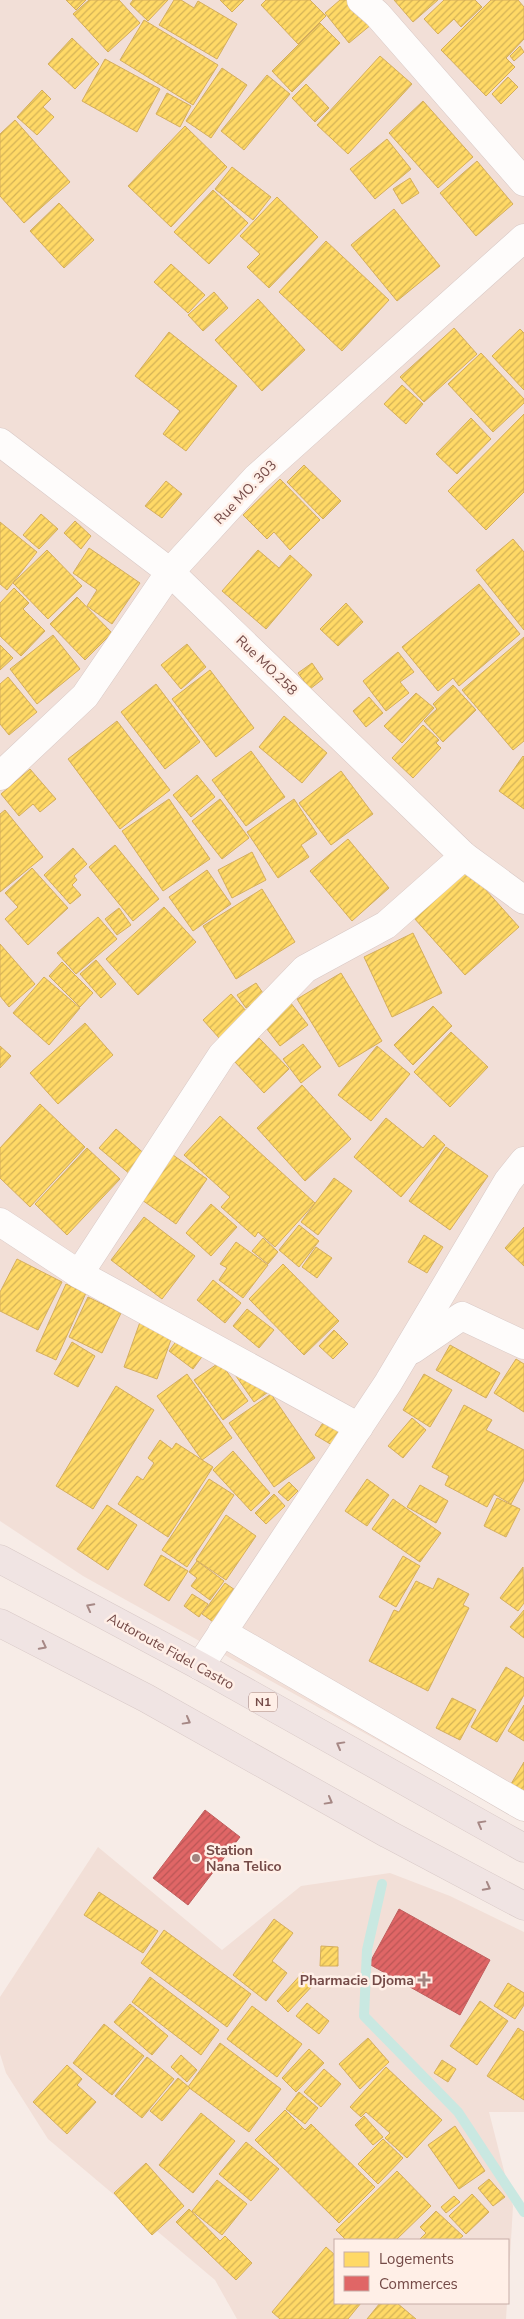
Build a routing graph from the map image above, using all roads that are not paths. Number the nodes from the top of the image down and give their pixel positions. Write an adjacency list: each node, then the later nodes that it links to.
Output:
1 (361, 0): 2 (street)
2 (524, 182)
3 (524, 238): 5 (street, Rue MO. 303)
4 (0, 442): 5 (street, Rue MO.258)
5 (170, 572): 6 (street, Rue MO. 303); 7 (street, Rue MO.258)
6 (0, 776)
7 (464, 856): 8 (street, Rue MO.258); 11 (street)
8 (524, 900)
9 (524, 1161): 13 (street)
10 (0, 1222): 11 (street)
11 (79, 1274): 14 (street)
12 (524, 1345): 13 (street)
13 (405, 1355): 14 (street)
14 (359, 1427): 17 (street)
15 (0, 1559): 18 (highway, Autoroute Fidel Castro / N1, one-way to 15)
16 (0, 1623): 21 (highway, one-way to 21)
17 (222, 1632): 18 (street); 19 (street)
18 (200, 1666): 20 (highway, Autoroute Fidel Castro / N1, one-way to 18)
19 (524, 1807)
20 (524, 1848)
21 (524, 1906)

